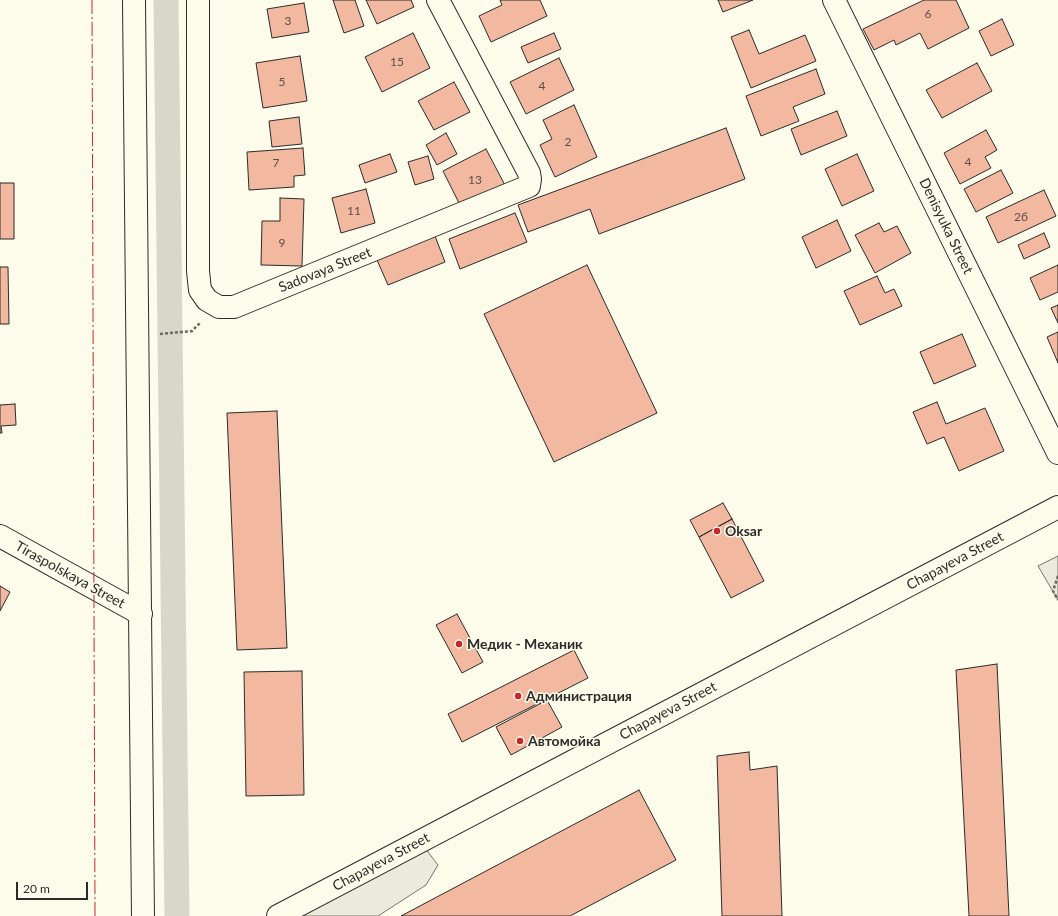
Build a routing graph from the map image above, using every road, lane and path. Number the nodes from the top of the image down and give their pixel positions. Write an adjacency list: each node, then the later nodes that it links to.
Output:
1 (134, 0): 12 (street)
2 (198, 0): 3 (street, Sadovaya Street)
3 (438, 0)
4 (834, 0): 7 (street, Denisyuka Street)
5 (192, 330): 6 (path)
6 (158, 334)
7 (1058, 452)
8 (1058, 506): 14 (street, Chapayeva Street)
9 (0, 536): 12 (street, Tiraspolskaya Street)
10 (1058, 576): 11 (path)
11 (1058, 600)
12 (141, 614): 13 (street)
13 (144, 916)
14 (278, 916)

